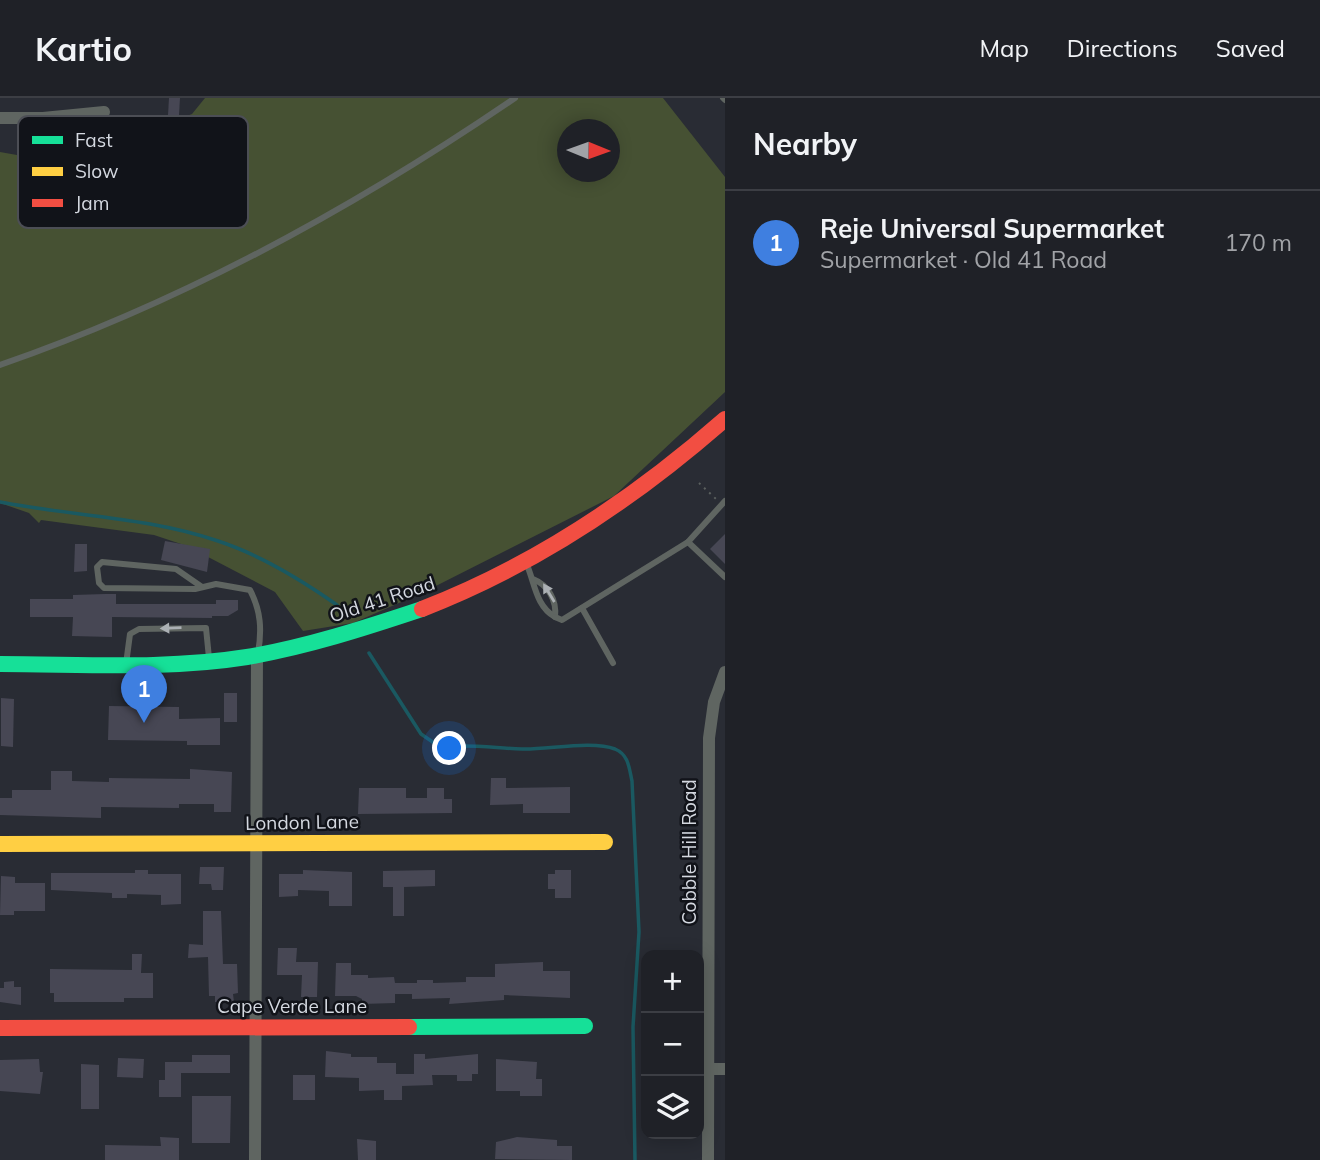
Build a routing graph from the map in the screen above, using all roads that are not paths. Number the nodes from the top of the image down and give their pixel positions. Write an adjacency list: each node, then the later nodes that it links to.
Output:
1 (515, 98): 6 (lane)
2 (104, 112): 3 (street)
3 (63, 116)
4 (0, 118): 5 (street)
5 (18, 118)
6 (0, 365)
7 (725, 419): 10 (street, Old 41 Road)
8 (723, 503): 9 (lane)
9 (688, 542): 11 (lane); 14 (lane)
10 (526, 561): 12 (lane); 16 (street, Old 41 Road)
11 (725, 577)
12 (533, 579): 15 (lane); 15 (lane, one-way to 12)
13 (202, 587): 13 (lane); 16 (lane)
14 (582, 608): 15 (lane); 18 (lane)
15 (555, 617)
16 (257, 654): 17 (street, Old 41 Road); 24 (street)
17 (209, 660): 20 (street, Old 41 Road); 20 (lane, one-way to 20)
18 (613, 663)
19 (0, 664): 20 (street, Old 41 Road)
20 (126, 664)
21 (725, 672): 28 (street, Cobble Hill Road)
22 (605, 842): 24 (street, London Lane)
23 (0, 844): 24 (street, London Lane)
24 (256, 844): 26 (street)
25 (585, 1026): 26 (street, Cape Verde Lane)
26 (256, 1027): 27 (street, Cape Verde Lane); 30 (street)
27 (0, 1028)
28 (708, 1069): 29 (street); 31 (street, Cobble Hill Road)
29 (725, 1069)
30 (256, 1160)
31 (708, 1160)

